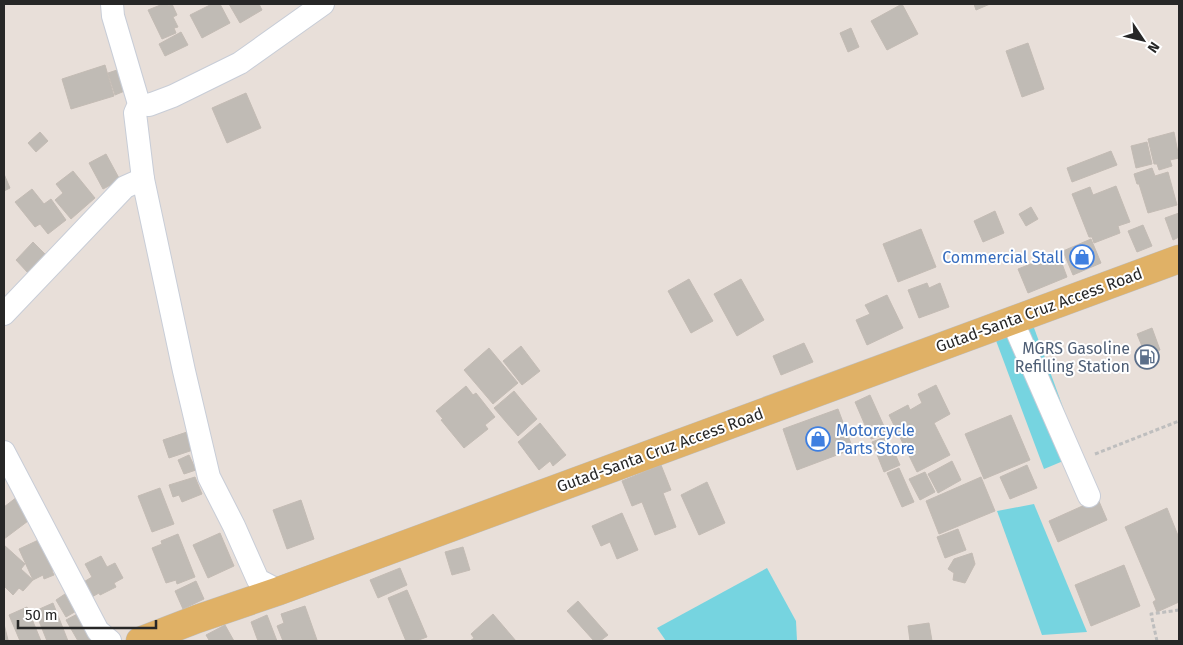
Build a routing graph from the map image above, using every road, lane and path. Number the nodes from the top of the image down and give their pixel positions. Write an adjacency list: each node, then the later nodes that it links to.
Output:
1 (112, 4): 3 (street)
2 (323, 4): 3 (street)
3 (139, 104): 4 (street)
4 (143, 179): 6 (street); 12 (street)
5 (1179, 259): 7 (main road, Gutad-Santa Cruz Access Road)
6 (4, 314)
7 (1012, 320): 11 (street); 12 (main road, Gutad-Santa Cruz Access Road)
8 (1179, 421): 10 (path)
9 (4, 452): 14 (street)
10 (1095, 454)
11 (1088, 496)
12 (279, 590): 15 (main road, Gutad-Santa Cruz Access Road)
13 (1179, 610): 16 (path)
14 (110, 641)
15 (140, 641)
16 (1157, 641)

